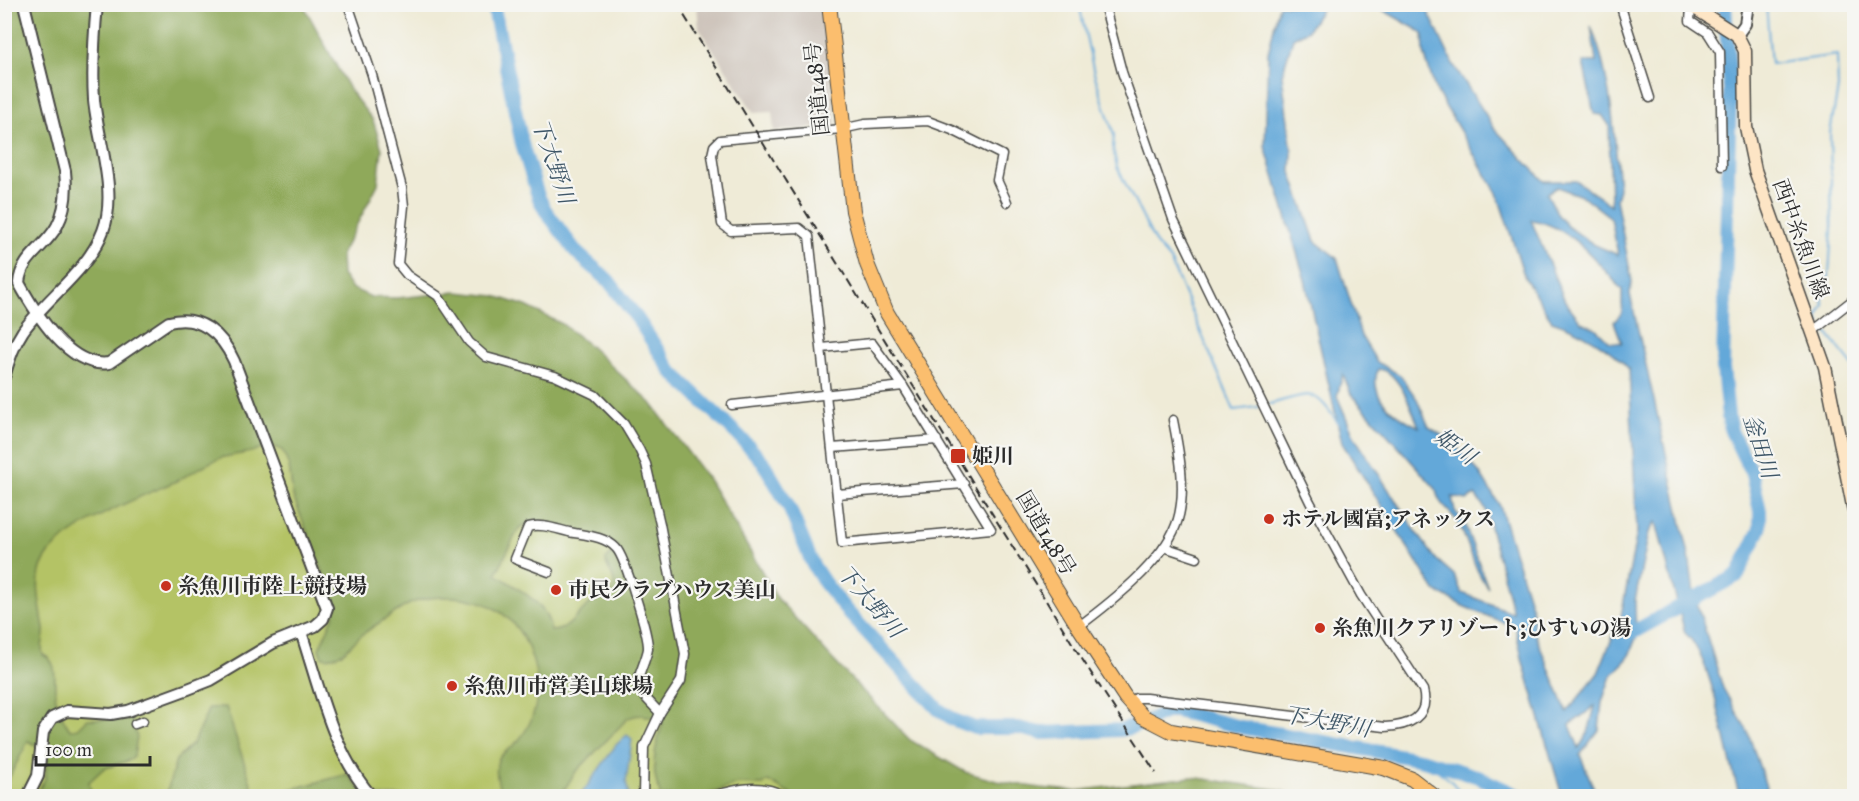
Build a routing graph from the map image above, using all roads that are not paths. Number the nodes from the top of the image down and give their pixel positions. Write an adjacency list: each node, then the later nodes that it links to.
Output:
1 (24, 4): 15 (street)
2 (96, 4): 15 (street)
3 (348, 4): 34 (street)
4 (829, 4): 11 (highway, 国道148号)
5 (1104, 4): 33 (street)
6 (1620, 4): 10 (street)
7 (1748, 4): 9 (street)
8 (1691, 5): 9 (main road); 12 (street)
9 (1737, 34): 16 (main road, 西中糸魚川線)
10 (1650, 99)
11 (842, 129): 13 (street); 17 (street); 31 (highway, 国道148号)
12 (1722, 166)
13 (1007, 202)
14 (1854, 299): 16 (street)
15 (36, 314): 18 (street); 32 (street)
16 (1813, 330): 27 (main road, 西中糸魚川線)
17 (822, 348): 19 (street); 20 (street)
18 (4, 377)
19 (903, 386): 20 (street); 23 (street)
20 (825, 394): 21 (street); 24 (street)
21 (732, 405)
22 (1173, 420): 28 (street)
23 (937, 440): 24 (street); 25 (street)
24 (832, 448): 26 (street)
25 (964, 484): 26 (street); 26 (street)
26 (837, 494)
27 (1854, 511)
28 (1164, 547): 29 (street); 31 (street)
29 (1197, 558)
30 (549, 572): 34 (street)
31 (1078, 627): 33 (highway, 国道148号)
32 (302, 632): 35 (street); 36 (street)
33 (1130, 704): 40 (highway, 国道148号)
34 (660, 713): 37 (street)
35 (28, 796)
36 (371, 796)
37 (643, 796)
38 (713, 796): 39 (street)
39 (785, 796)
40 (1434, 796)

